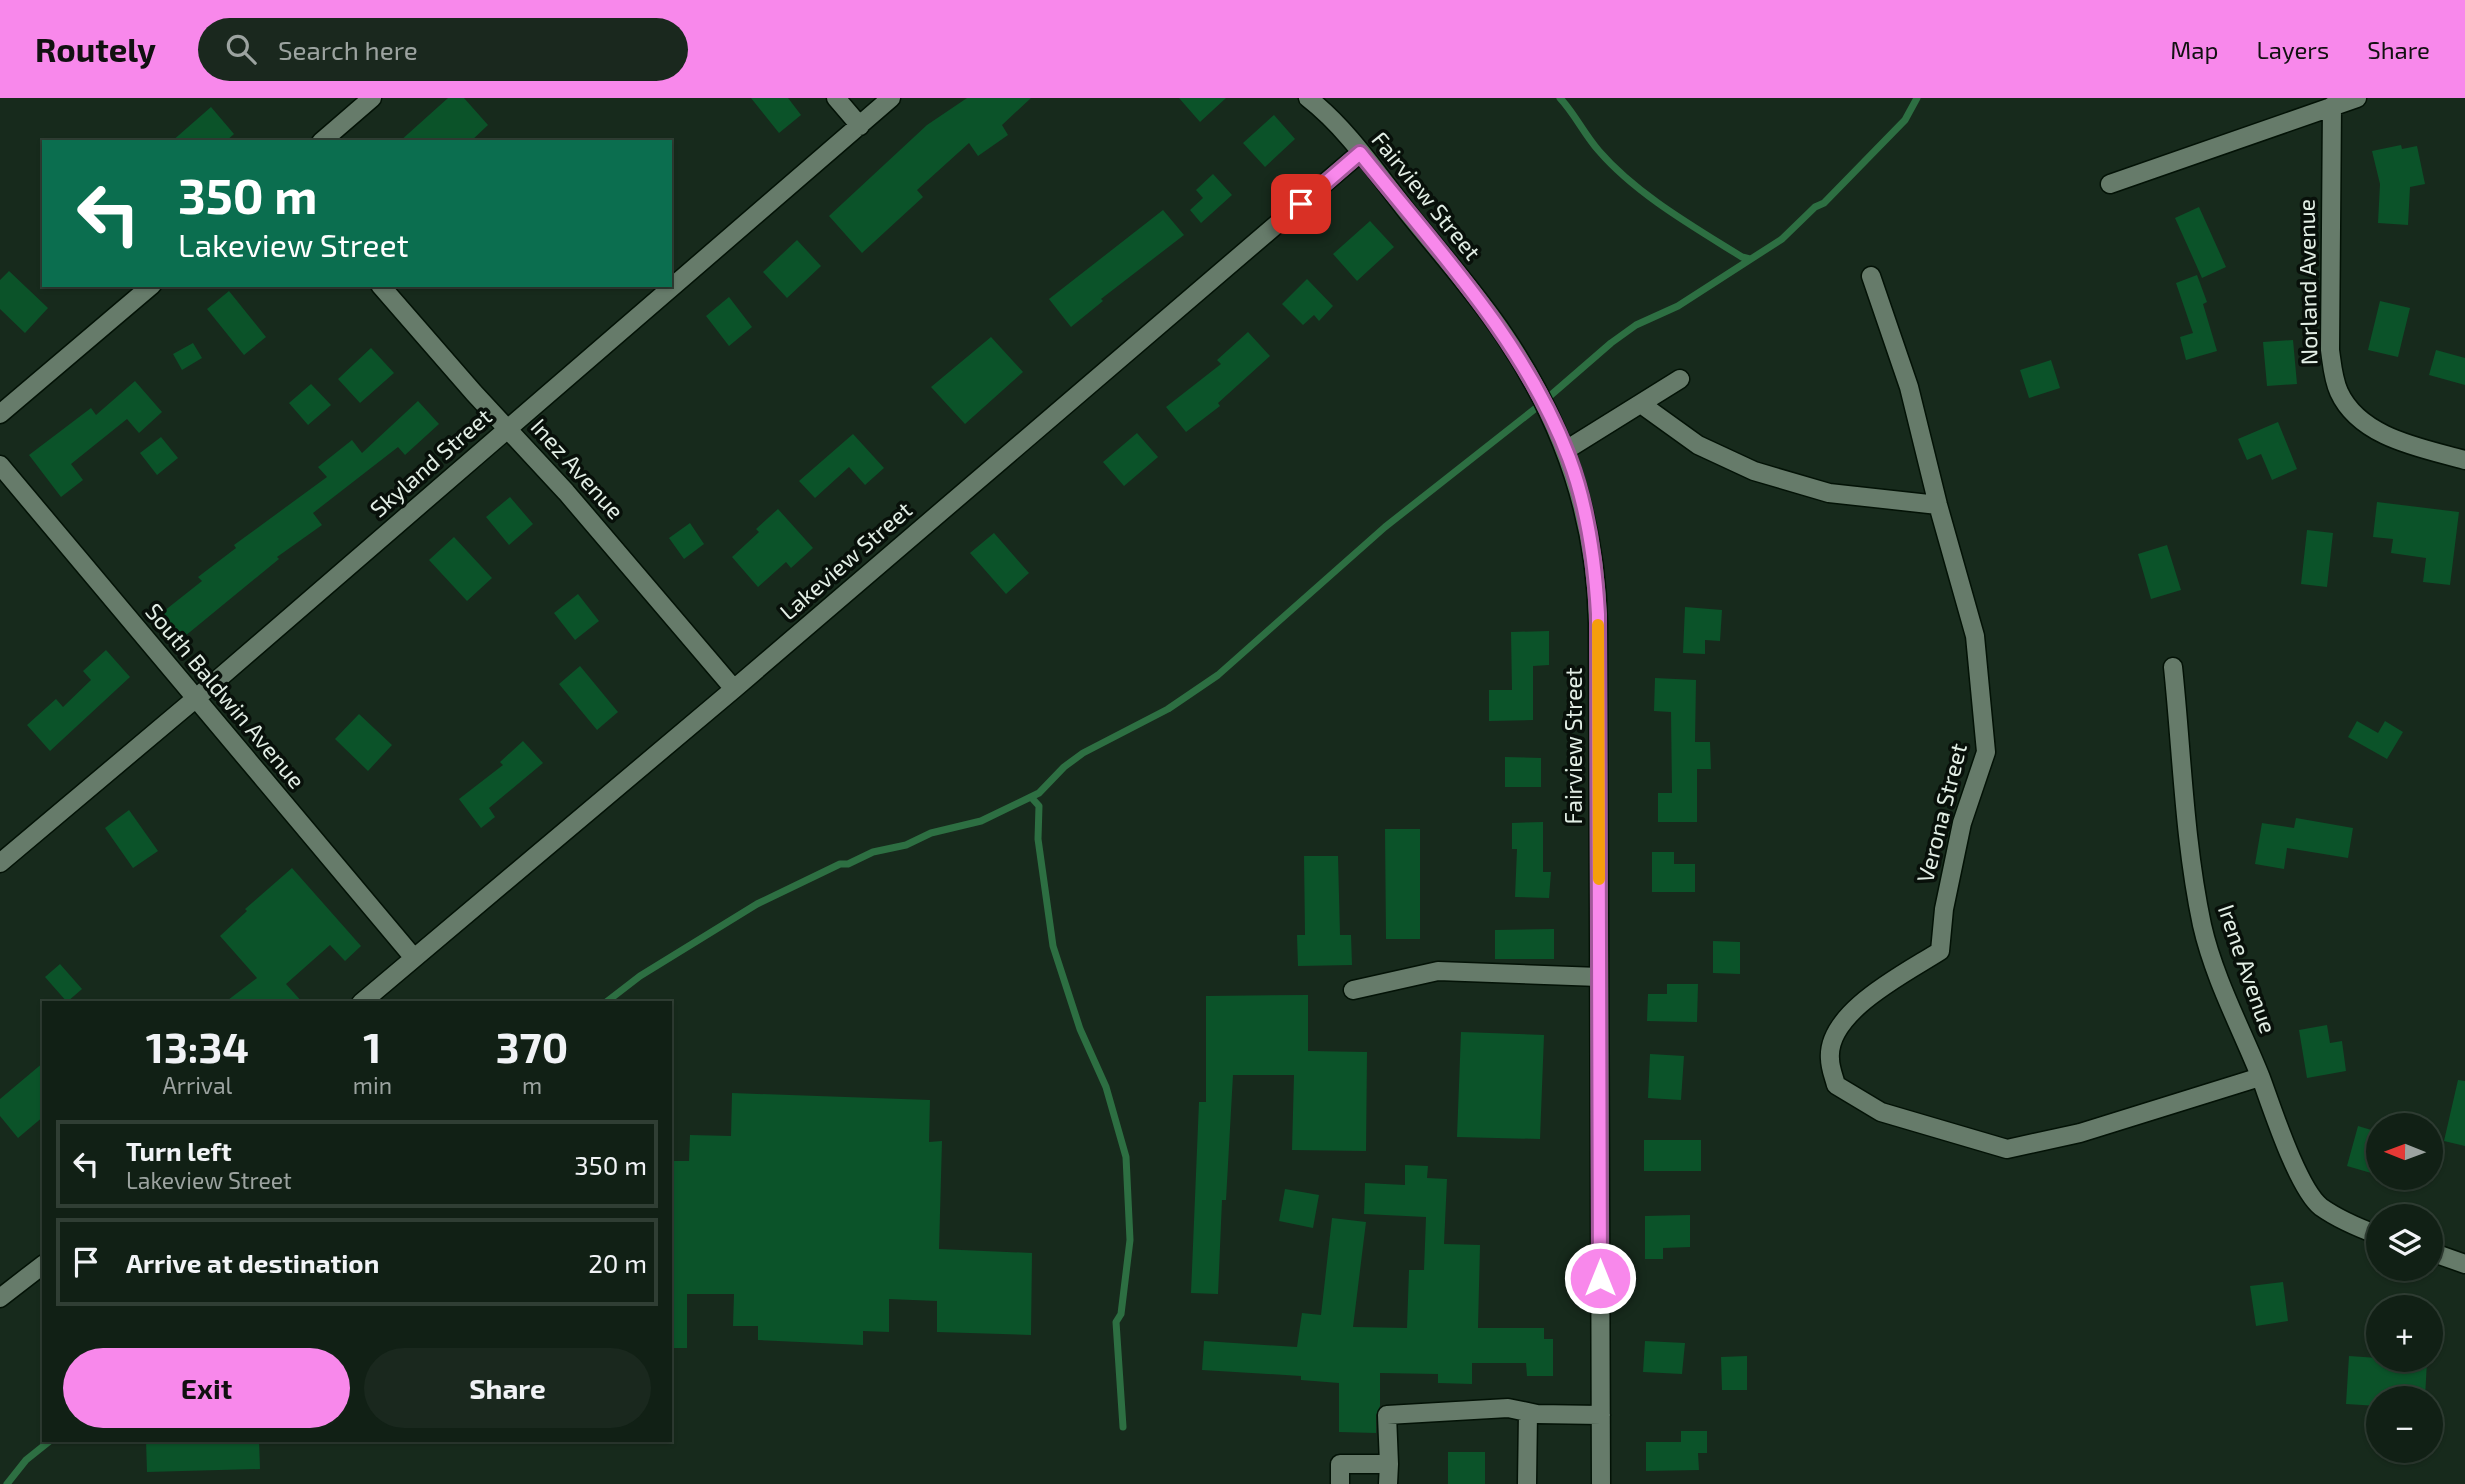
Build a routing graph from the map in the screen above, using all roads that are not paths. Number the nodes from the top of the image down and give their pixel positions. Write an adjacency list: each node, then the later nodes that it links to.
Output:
1 (372, 98): 8 (street)
2 (836, 98): 7 (street)
3 (891, 98): 7 (street, Skyland Street)
4 (1308, 98): 9 (street, Fairview Street)
5 (2357, 98): 6 (street)
6 (2332, 106): 10 (street); 19 (street, Norland Avenue)
7 (860, 126): 17 (street, Skyland Street)
8 (323, 140)
9 (1360, 153): 18 (street, Fairview Street); 23 (street, Lakeview Street)
10 (2110, 184)
11 (1871, 276): 21 (street, Verona Street)
12 (150, 287): 16 (street)
13 (382, 287): 17 (street, Inez Avenue)
14 (1680, 379): 15 (street)
15 (1641, 404): 18 (street); 21 (street)
16 (0, 414)
17 (508, 429): 23 (street, Inez Avenue); 24 (street, Skyland Street)
18 (1566, 450): 27 (street, Fairview Street)
19 (2465, 460)
20 (0, 465): 24 (street, South Baldwin Avenue)
21 (1938, 505): 30 (street, Verona Street)
22 (2174, 667): 30 (street, Irene Avenue)
23 (734, 689): 26 (street, Lakeview Street)
24 (195, 699): 25 (street, Skyland Street); 26 (street, South Baldwin Avenue)
25 (0, 863)
26 (414, 958): 29 (street, Lakeview Street)
27 (1600, 977): 28 (street); 37 (street, Fairview Street)
28 (1353, 990)
29 (363, 1001)
30 (2260, 1077): 31 (street, Irene Avenue)
31 (2366, 1230)
32 (2443, 1256): 33 (street)
33 (2465, 1264)
34 (42, 1266): 35 (street)
35 (0, 1298)
36 (1528, 1412): 37 (street); 38 (street); 41 (street)
37 (1601, 1415): 42 (street, Fairview Street)
38 (1389, 1464): 39 (street); 40 (street)
39 (1340, 1484)
40 (1388, 1484)
41 (1527, 1484)
42 (1601, 1484)

